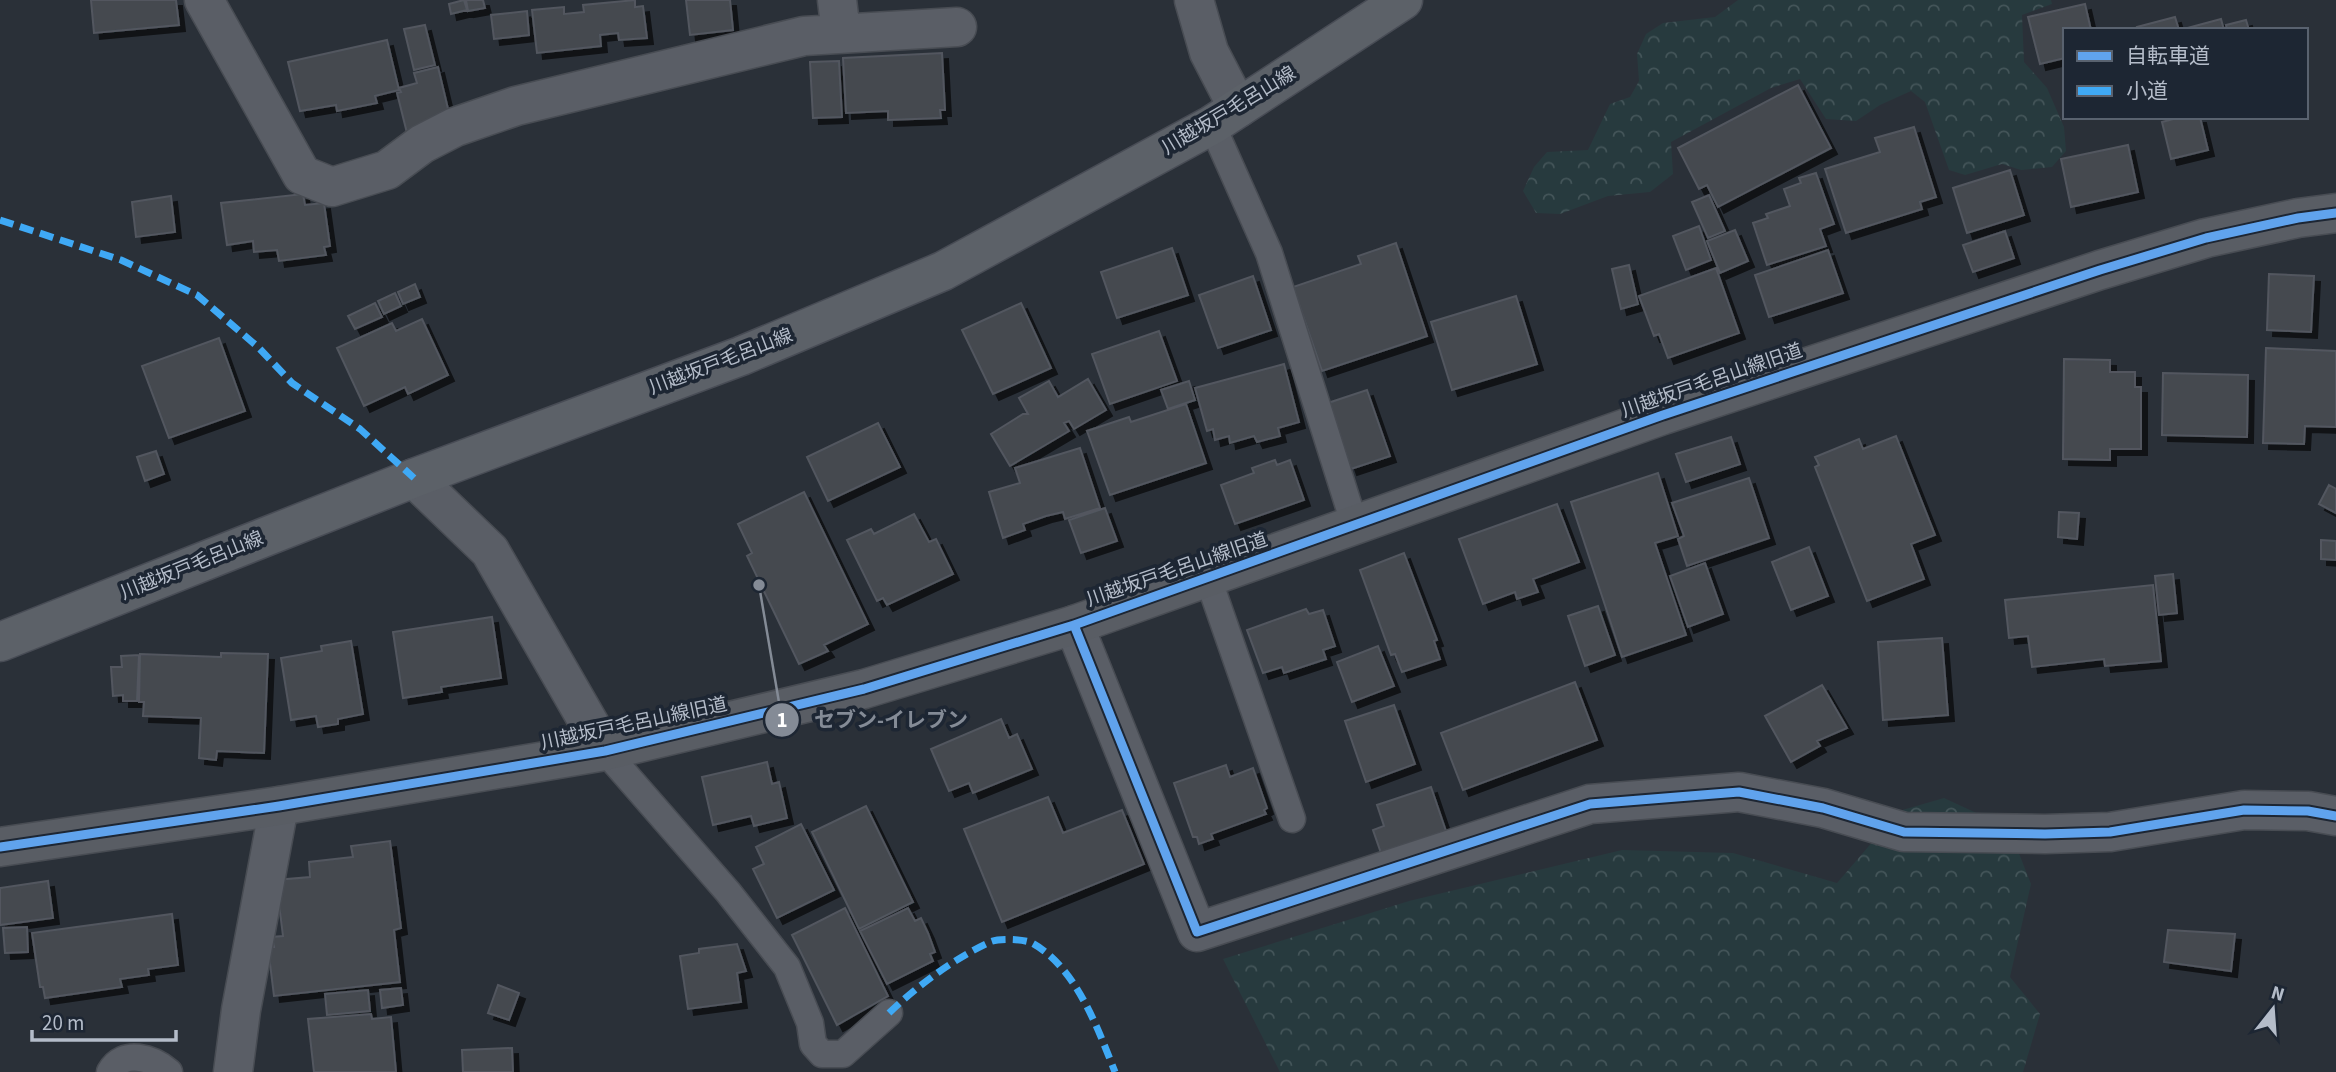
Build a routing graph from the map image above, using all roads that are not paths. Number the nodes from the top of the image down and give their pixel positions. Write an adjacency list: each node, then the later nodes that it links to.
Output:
1 (204, 0): 4 (street)
2 (1194, 0): 6 (street)
3 (1403, 0): 6 (main road, 川越坂戸毛呂山線)
4 (839, 16): 5 (street)
5 (957, 27)
6 (1225, 117): 8 (main road, 川越坂戸毛呂山線); 9 (lane)
7 (2336, 213): 9 (street, 川越坂戸毛呂山線旧道)
8 (414, 478): 12 (main road, 川越坂戸毛呂山線); 13 (street)
9 (1355, 526): 10 (street, 川越坂戸毛呂山線旧道)
10 (1208, 578): 11 (street, 川越坂戸毛呂山線旧道); 16 (lane)
11 (1074, 625): 13 (street, 川越坂戸毛呂山線旧道); 15 (street)
12 (0, 642)
13 (605, 751): 14 (street, 川越坂戸毛呂山線旧道); 18 (lane)
14 (279, 806): 17 (street, 川越坂戸毛呂山線旧道); 21 (street)
15 (2336, 816)
16 (1292, 819)
17 (0, 847)
18 (889, 1013)
19 (110, 1072): 20 (lane)
20 (169, 1072)
21 (233, 1072)

